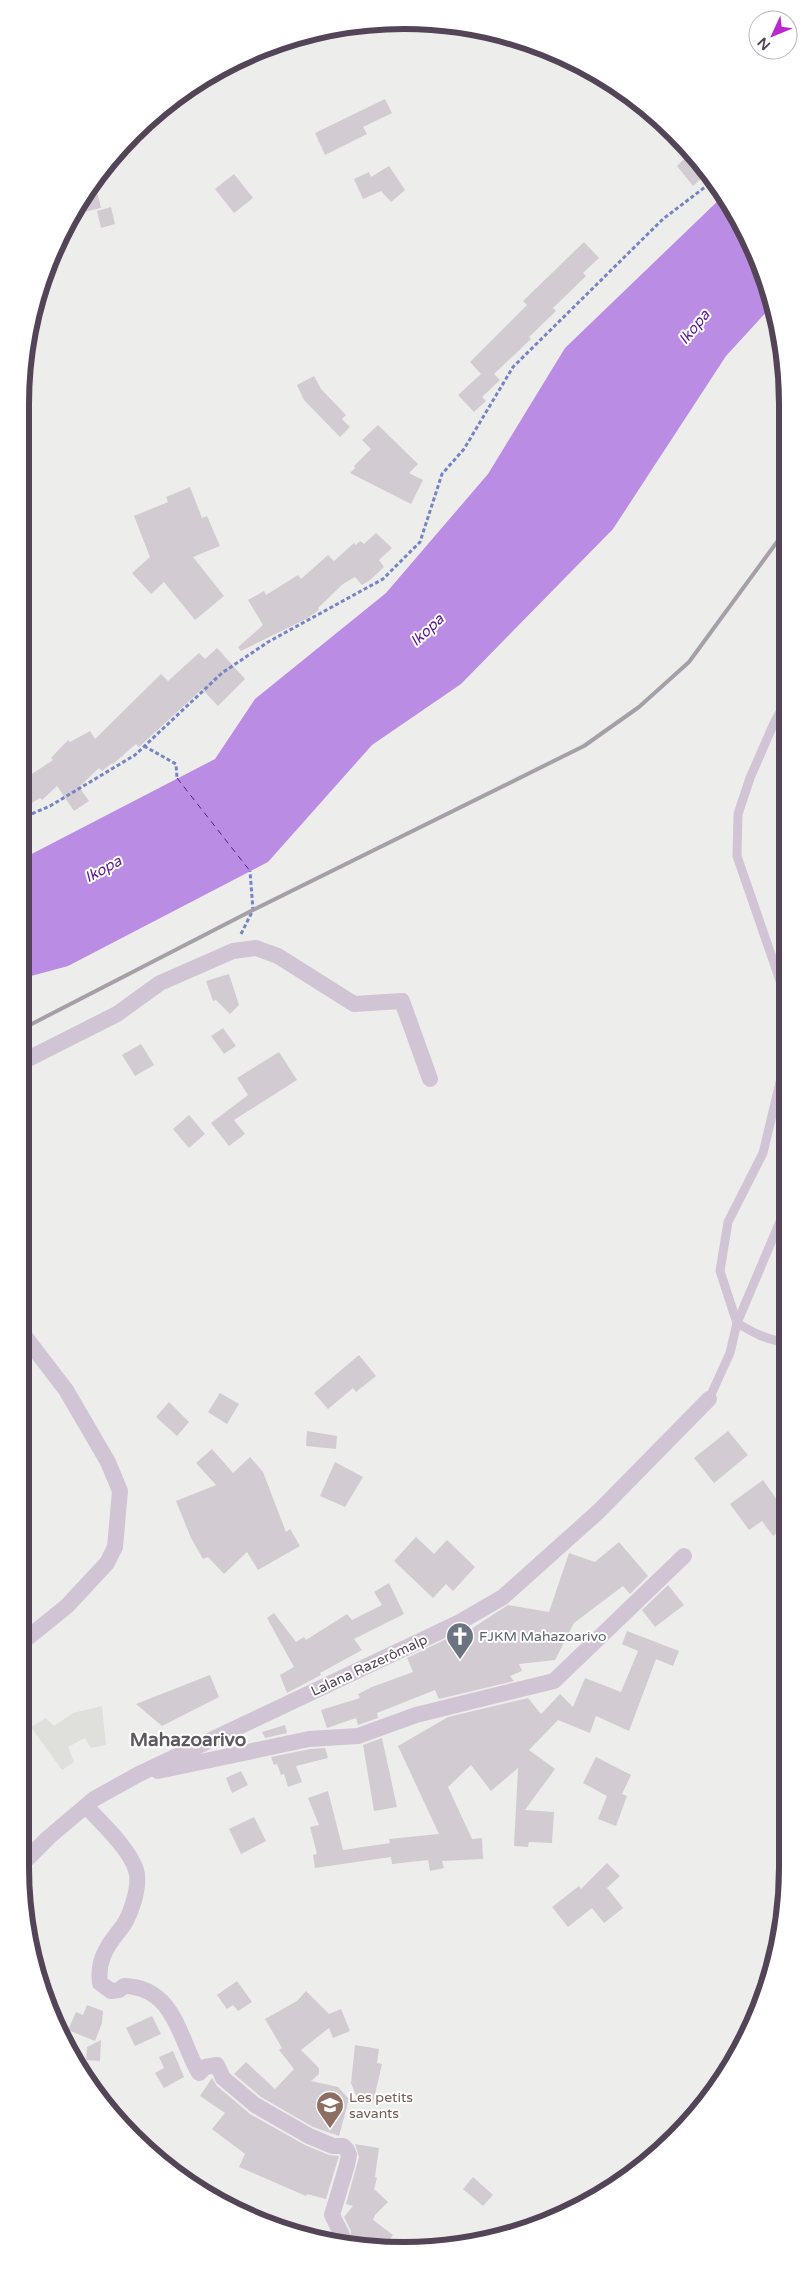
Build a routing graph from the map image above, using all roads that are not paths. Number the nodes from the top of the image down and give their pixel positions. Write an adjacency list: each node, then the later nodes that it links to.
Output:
1 (779, 715): 2 (lane)
2 (779, 978)
3 (29, 1058): 4 (street)
4 (430, 1080)
5 (779, 1086): 7 (lane)
6 (779, 1222): 7 (lane)
7 (736, 1323): 9 (lane); 10 (lane)
8 (29, 1342): 12 (street)
9 (779, 1342)
10 (709, 1399): 13 (street, Lalana Razerômalp)
11 (684, 1556): 13 (street)
12 (29, 1637)
13 (139, 1774): 14 (street, Lalana Razerômalp)
14 (85, 1807): 15 (street, Lalana Razerômalp); 16 (street)
15 (29, 1857)
16 (342, 2237)

